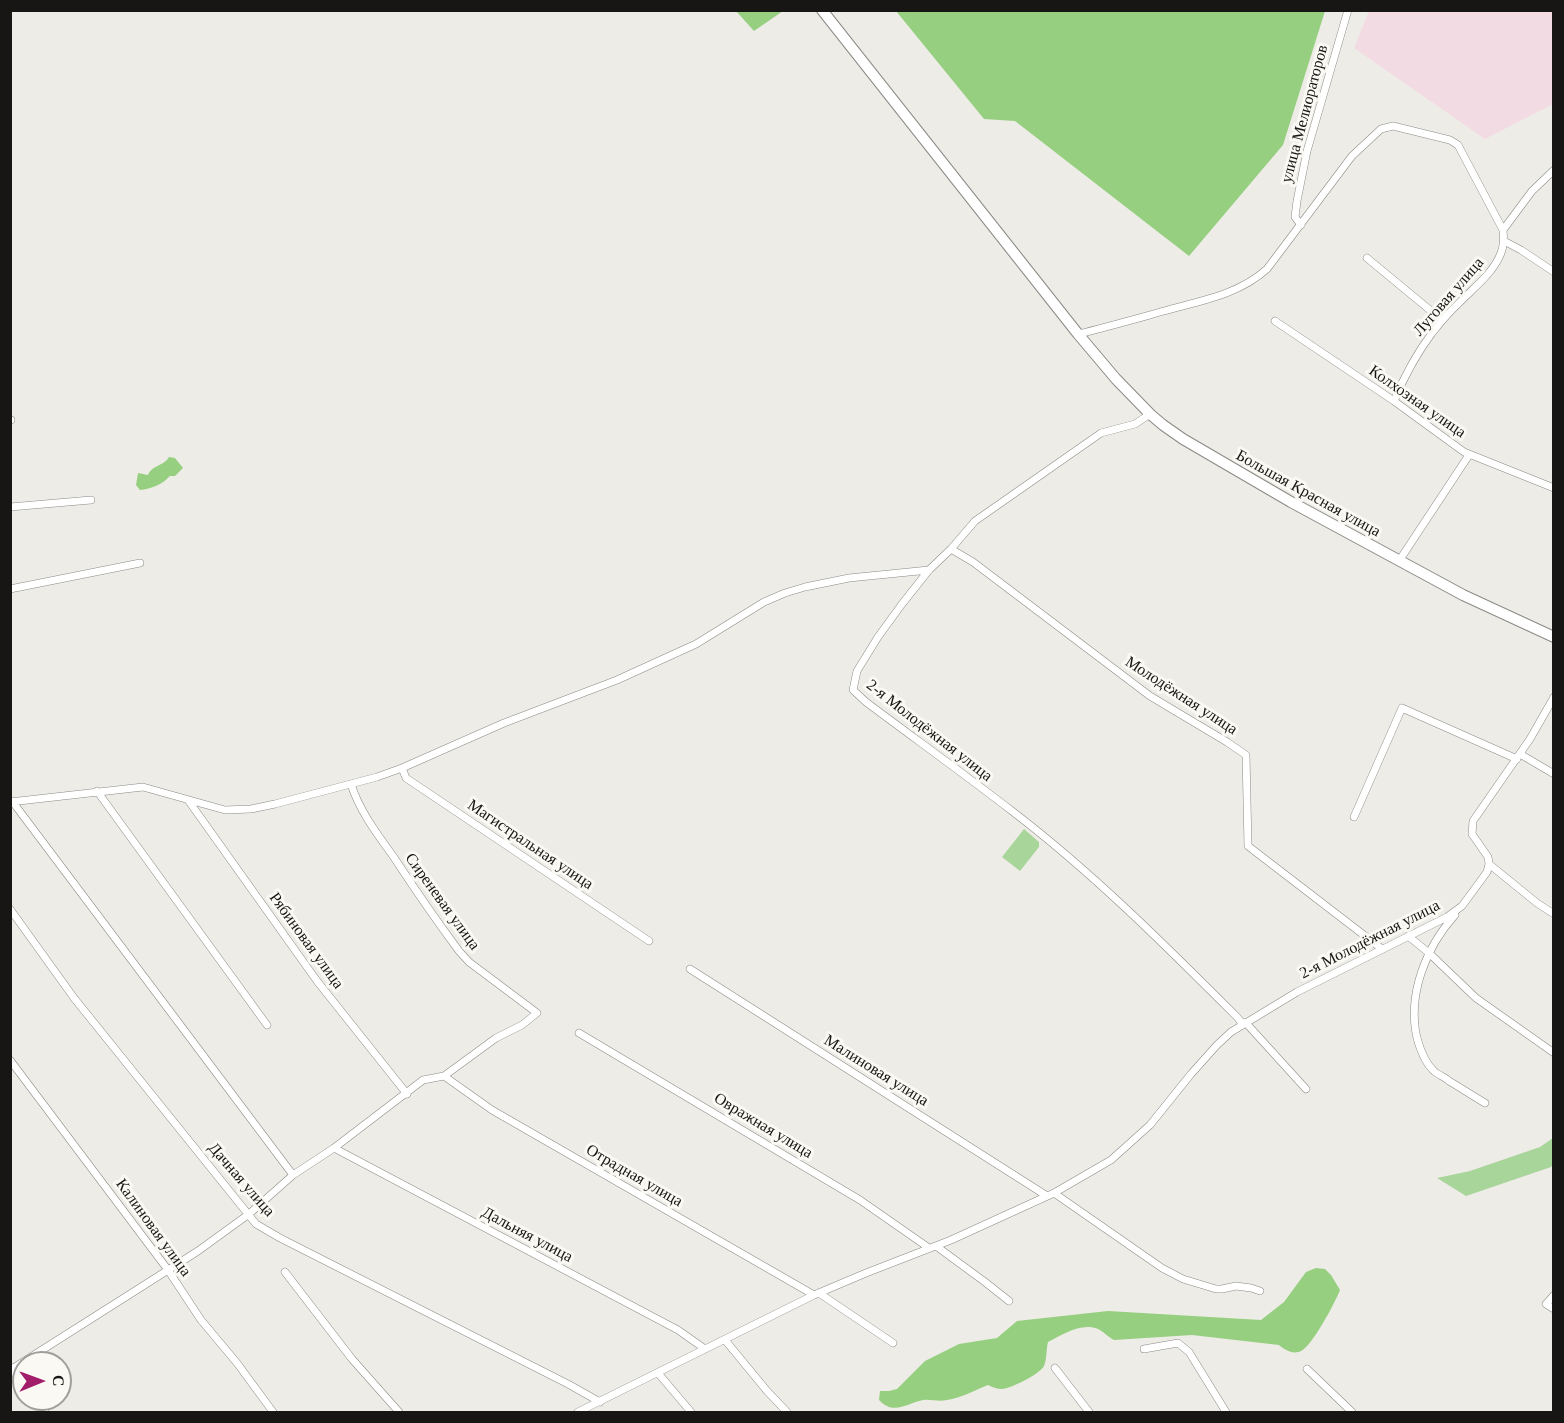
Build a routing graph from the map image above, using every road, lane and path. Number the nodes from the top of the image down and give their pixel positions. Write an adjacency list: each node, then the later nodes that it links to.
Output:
1 (822, 10): 11 (main road, Большая Красная улица)
2 (1348, 10): 4 (street, улица Мелиораторов)
3 (1554, 170): 5 (street)
4 (1301, 225): 5 (street, Луговая улица); 11 (street, Луговая улица)
5 (1503, 230): 6 (street, Луговая улица)
6 (1504, 241): 8 (street); 9 (street, Луговая улица)
7 (1367, 258): 9 (street)
8 (1554, 272)
9 (1442, 320): 12 (street, Луговая улица)
10 (1275, 321): 12 (street, Колхозная улица)
11 (1078, 334): 13 (main road, Большая Красная улица)
12 (1394, 401): 14 (street, Колхозная улица)
13 (1150, 414): 18 (street, 2-я Молодёжная улица); 19 (main road, Большая Красная улица)
14 (1469, 455): 15 (street, Колхозная улица); 19 (street)
15 (1554, 488)
16 (91, 500): 17 (street)
17 (10, 507)
18 (951, 549): 21 (street, 2-я Молодёжная улица); 39 (street, Молодёжная улица)
19 (1399, 561): 23 (main road, Большая Красная улица)
20 (140, 563): 22 (street)
21 (929, 570): 26 (street); 42 (street, 2-я Молодёжная улица)
22 (10, 589)
23 (1554, 637)
24 (1554, 697): 25 (street)
25 (1519, 756): 27 (street); 32 (street); 33 (street)
26 (402, 768): 28 (street); 38 (street, Магистральная улица)
27 (1554, 774)
28 (351, 784): 30 (street); 47 (street, Сиреневая улица)
29 (97, 791): 30 (street); 31 (street); 43 (street)
30 (188, 800): 49 (street, Рябиновая улица)
31 (11, 801): 52 (street)
32 (1354, 817)
33 (1489, 864): 34 (street, 2-я Молодёжная улица); 36 (street)
34 (1462, 906): 37 (street, 2-я Молодёжная улица); 40 (street)
35 (10, 909): 54 (street, Дачная улица)
36 (1554, 914)
37 (1408, 936): 39 (street, 2-я Молодёжная улица); 40 (street)
38 (649, 941)
39 (1382, 949): 42 (street, 2-я Молодёжная улица)
40 (1429, 953): 45 (street); 50 (street)
41 (690, 969): 53 (street, Малиновая улица)
42 (1246, 1023): 48 (street, 2-я Молодёжная улица); 53 (street)
43 (267, 1025)
44 (579, 1033): 55 (street, Овражная улица)
45 (1554, 1053)
46 (10, 1060): 56 (street, Калиновая улица)
47 (444, 1076): 49 (street); 59 (street, Отрадная улица)
48 (1306, 1089)
49 (407, 1094): 51 (street)
50 (1485, 1103)
51 (334, 1148): 52 (street); 66 (street, Дальняя улица)
52 (293, 1174): 54 (street)
53 (1051, 1194): 55 (street); 58 (street, Малиновая улица)
54 (249, 1214): 56 (street); 71 (street, Дачная улица)
55 (932, 1247): 59 (street); 61 (street, Овражная улица)
56 (168, 1270): 67 (street); 72 (street, Калиновая улица)
57 (285, 1272): 73 (street)
58 (1260, 1291)
59 (817, 1294): 63 (street); 64 (street, Отрадная улица)
60 (1554, 1294): 62 (street)
61 (1009, 1301)
62 (1554, 1309)
63 (725, 1340): 66 (street); 76 (street)
64 (893, 1343)
65 (1144, 1348): 78 (street)
66 (705, 1349): 70 (street)
67 (11, 1368)
68 (1055, 1368): 77 (street)
69 (1307, 1369): 79 (street)
70 (658, 1373): 71 (street); 75 (street)
71 (600, 1402): 74 (street)
72 (273, 1413)
73 (399, 1413)
74 (578, 1413)
75 (691, 1413)
76 (787, 1413)
77 (1089, 1413)
78 (1226, 1413)
79 (1352, 1413)

